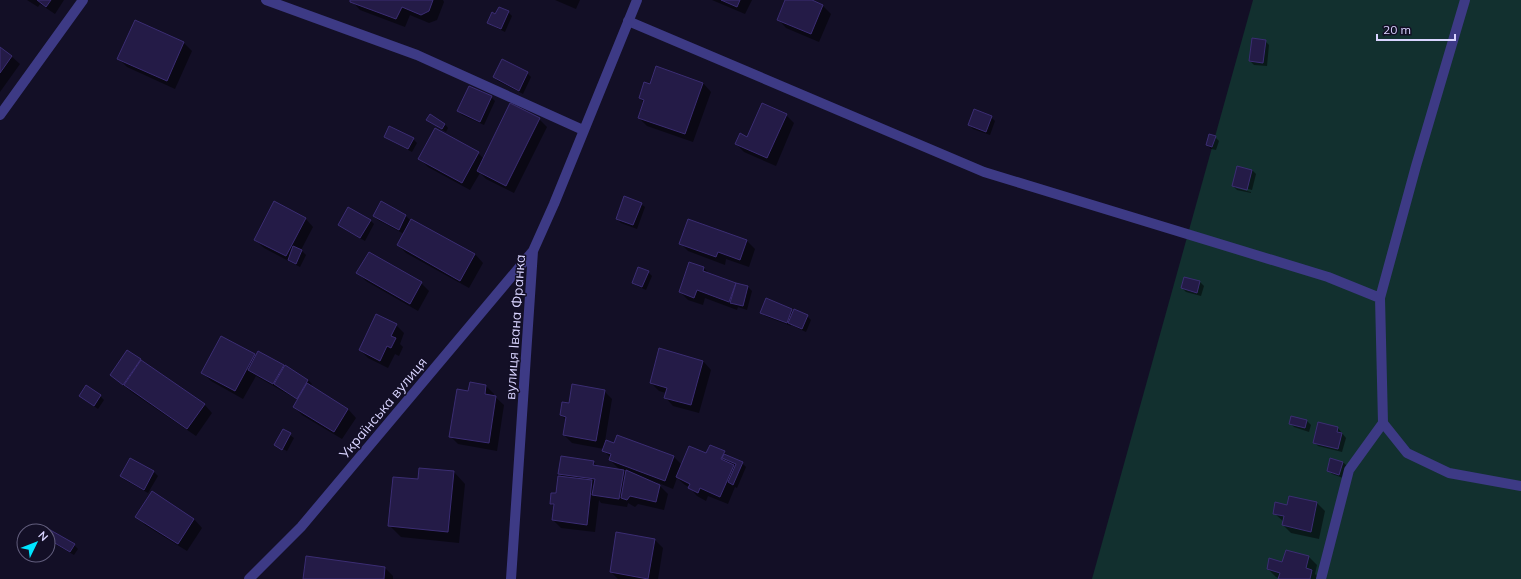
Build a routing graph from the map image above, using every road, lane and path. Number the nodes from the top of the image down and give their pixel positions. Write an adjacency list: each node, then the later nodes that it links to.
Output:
1 (83, 0): 6 (street)
2 (266, 0): 7 (street)
3 (637, 0): 5 (street, вулиця Івана Франка)
4 (1465, 0): 9 (street)
5 (628, 21): 7 (street, вулиця Івана Франка); 9 (street)
6 (0, 116)
7 (583, 130): 8 (street, вулиця Івана Франка)
8 (533, 251): 12 (street, Українська вулиця); 13 (street, вулиця Івана Франка)
9 (1380, 298): 10 (street)
10 (1383, 423): 11 (street); 14 (street)
11 (1521, 486)
12 (249, 579)
13 (511, 579)
14 (1321, 579)

